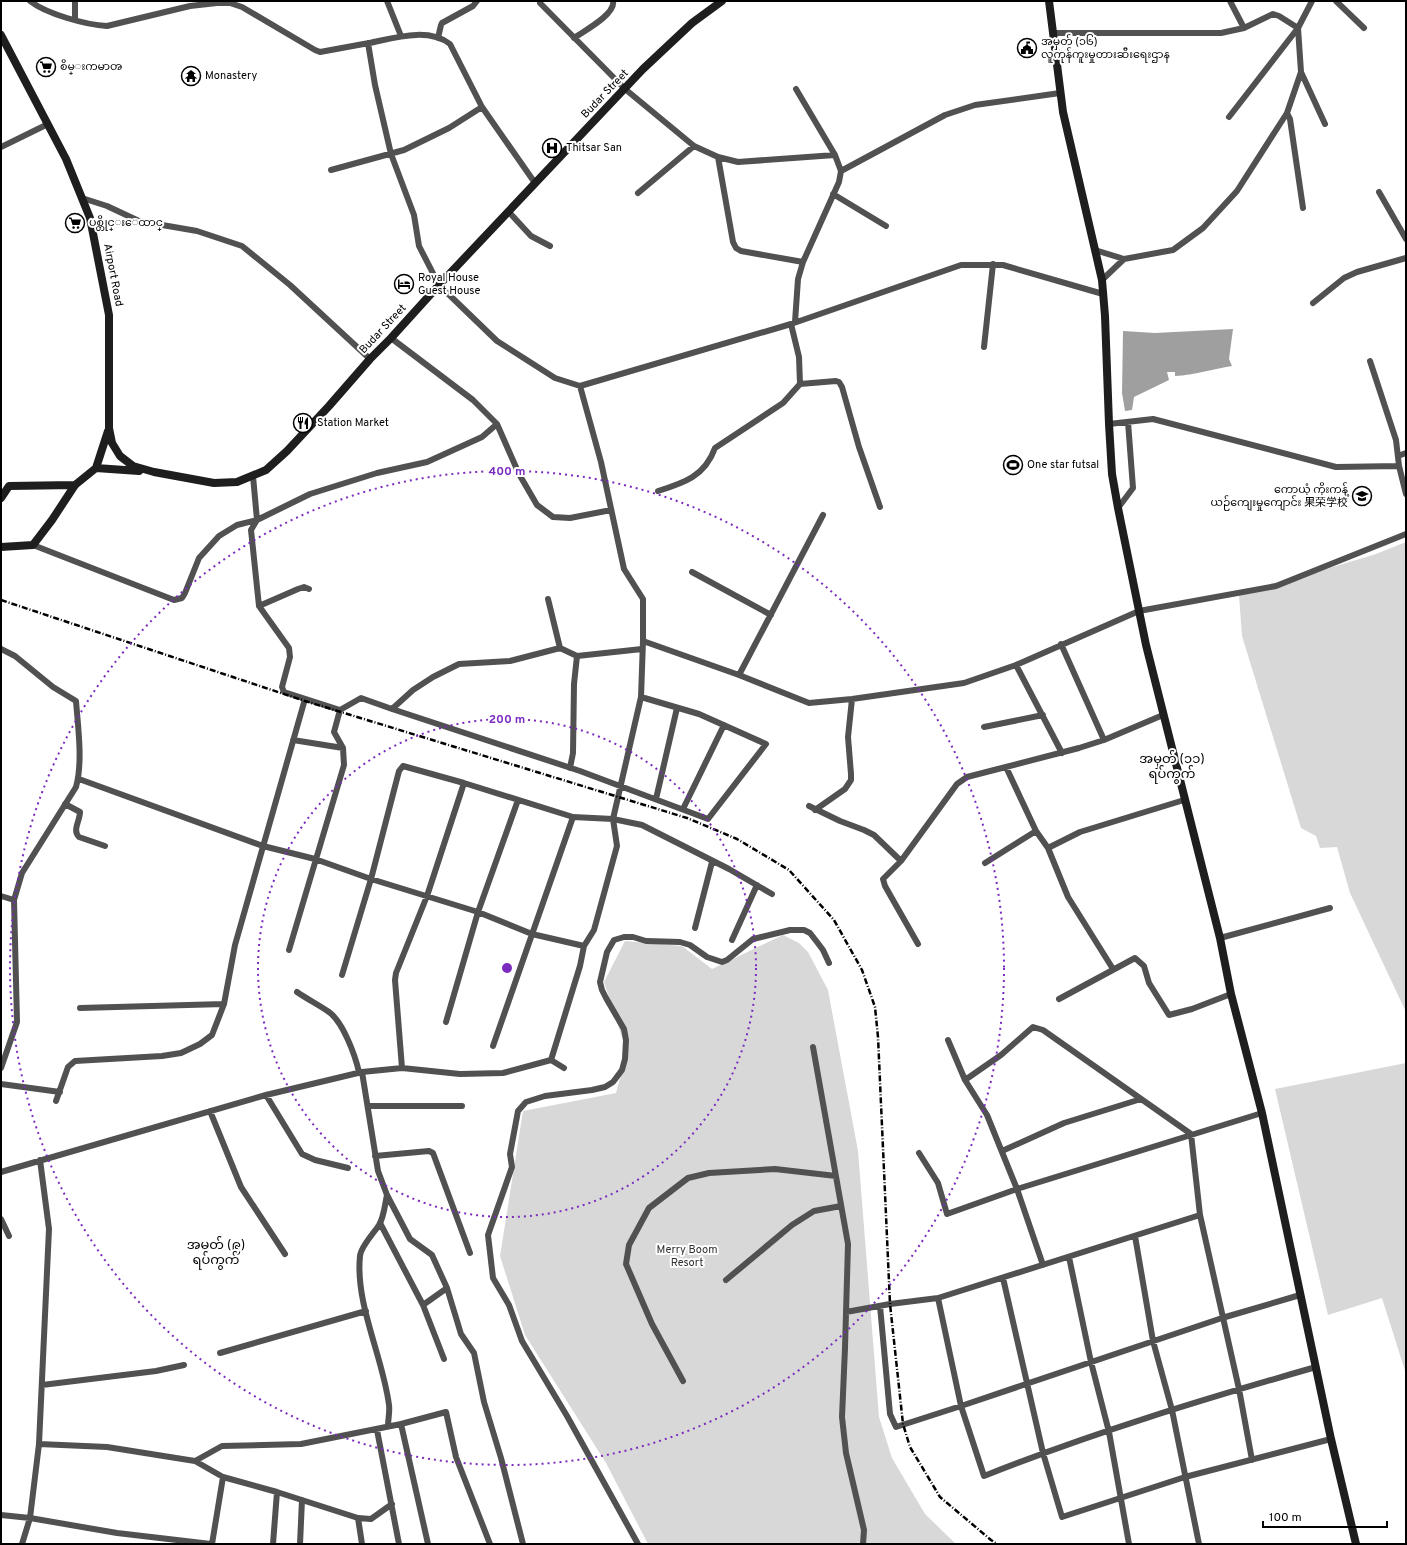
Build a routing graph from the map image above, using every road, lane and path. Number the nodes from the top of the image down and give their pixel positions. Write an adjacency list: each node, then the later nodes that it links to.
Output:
1 (30, 1): 13 (street)
2 (75, 1): 13 (street)
3 (387, 1): 19 (street)
4 (477, 1): 20 (street)
5 (613, 1): 21 (street)
6 (722, 1): 24 (main road, Budar Street)
7 (1049, 1): 17 (main road)
8 (1230, 1): 14 (street)
9 (1312, 1): 15 (street)
10 (1336, 1): 16 (street)
11 (230, 2): 13 (street); 22 (street)
12 (540, 3): 21 (street)
13 (75, 20)
14 (1244, 28): 15 (street); 17 (street)
15 (1298, 28): 23 (street); 29 (street)
16 (1364, 28)
17 (1053, 33): 26 (main road)
18 (1, 35): 30 (main road, Airport Road)
19 (401, 36): 20 (street); 22 (street)
20 (438, 38): 27 (street)
21 (574, 38): 24 (street)
22 (368, 43): 34 (street)
23 (1301, 72): 28 (street); 31 (street)
24 (625, 89): 32 (street); 39 (main road, Budar Street)
25 (796, 89): 35 (street)
26 (1060, 93): 38 (street); 49 (main road)
27 (482, 107): 34 (street); 39 (street)
28 (1287, 113): 44 (street); 51 (street)
29 (1229, 117)
30 (48, 124): 33 (street); 43 (main road, Airport Road)
31 (1325, 124)
32 (694, 146): 36 (street); 41 (street)
33 (1, 147)
34 (390, 154): 37 (street); 55 (street)
35 (835, 154): 36 (street); 38 (street)
36 (718, 157): 52 (street)
37 (331, 170)
38 (841, 171): 42 (street)
39 (535, 182): 45 (main road, Budar Street)
40 (1379, 192): 47 (street)
41 (638, 193)
42 (833, 194): 46 (street); 52 (street)
43 (82, 198): 61 (street); 68 (main road, Airport Road)
44 (1303, 208)
45 (508, 210): 48 (street); 55 (main road, Budar Street)
46 (886, 226)
47 (1406, 239)
48 (550, 246)
49 (1095, 250): 51 (street); 54 (main road)
50 (1406, 258): 57 (street)
51 (1124, 259): 54 (street)
52 (803, 262): 58 (street)
53 (993, 264): 56 (street); 58 (street); 60 (street)
54 (1102, 280): 56 (main road)
55 (439, 285): 59 (main road, Budar Street); 64 (street)
56 (1103, 294): 67 (main road)
57 (1313, 303)
58 (793, 323): 63 (street); 64 (street)
59 (391, 338): 61 (main road, Budar Street); 66 (street)
60 (984, 347)
61 (370, 359): 75 (main road, Budar Street)
62 (1370, 361): 71 (street)
63 (800, 384): 77 (street); 80 (street)
64 (580, 386): 82 (street)
65 (1128, 422): 67 (street); 72 (street); 81 (street)
66 (497, 424): 82 (street); 84 (street)
67 (1109, 424): 81 (main road)
68 (109, 428): 69 (main road, Airport Road); 73 (main road)
69 (112, 444): 74 (main road, Budar Street)
70 (1406, 453): 71 (street)
71 (1398, 456): 72 (street)
72 (1399, 466): 78 (street)
73 (96, 468): 74 (main road); 76 (main road)
74 (154, 472): 75 (main road, Budar Street)
75 (253, 476): 84 (street)
76 (75, 486): 79 (main road); 86 (main road)
77 (658, 491)
78 (1406, 494)
79 (1, 498)
80 (880, 507)
81 (1118, 508): 92 (main road)
82 (611, 510): 94 (street)
83 (823, 515): 93 (street)
84 (257, 520): 86 (street); 91 (street)
85 (1406, 534): 92 (street)
86 (33, 545): 87 (main road)
87 (2, 546)
88 (692, 572): 93 (street)
89 (309, 589): 91 (street)
90 (548, 599): 96 (street)
91 (259, 606): 103 (street)
92 (1138, 611): 95 (street); 109 (main road)
93 (771, 615): 101 (street)
94 (643, 640): 98 (street); 101 (street)
95 (1061, 644): 100 (street); 113 (street)
96 (560, 648): 99 (street); 106 (street)
97 (1, 649): 118 (street)
98 (642, 649): 99 (street); 102 (street)
99 (577, 656): 117 (street)
100 (1016, 665): 104 (street); 108 (street)
101 (739, 675): 104 (street)
102 (641, 697): 105 (street); 120 (street)
103 (305, 699): 107 (street); 112 (street)
104 (852, 699): 127 (street)
105 (677, 708): 110 (street); 121 (street)
106 (392, 709): 107 (street); 117 (street)
107 (340, 710): 114 (street)
108 (1043, 715): 111 (street); 115 (street)
109 (1163, 715): 113 (street); 123 (main road)
110 (724, 725): 126 (street); 126 (street)
111 (984, 727)
112 (293, 740): 114 (street); 132 (street)
113 (1104, 740): 115 (street)
114 (343, 748): 134 (street)
115 (1062, 753): 116 (street)
116 (1006, 767): 130 (street); 135 (street)
117 (570, 768): 120 (street)
118 (79, 779): 124 (street); 132 (street)
119 (464, 783): 122 (street); 138 (street); 142 (street)
120 (621, 786): 121 (street); 129 (street)
121 (656, 799): 126 (street)
122 (518, 800): 128 (street); 145 (street)
123 (1184, 800): 133 (street); 148 (main road)
124 (65, 804): 131 (street); 143 (street)
125 (809, 806): 127 (street)
126 (683, 810)
127 (816, 810): 135 (street)
128 (573, 818): 129 (street); 147 (street)
129 (613, 819): 136 (street); 151 (street)
130 (1036, 831): 133 (street); 137 (street)
131 (105, 846)
132 (263, 846): 134 (street); 159 (street)
133 (1048, 848): 154 (street)
134 (315, 860): 138 (street); 152 (street)
135 (901, 861): 150 (street)
136 (712, 862): 139 (street); 146 (street)
137 (985, 862)
138 (371, 879): 142 (street); 155 (street)
139 (757, 885): 140 (street); 149 (street)
140 (772, 894)
141 (1, 896): 143 (street)
142 (427, 896): 145 (street); 167 (street)
143 (14, 900): 166 (street)
144 (1330, 908): 148 (street)
145 (478, 912): 147 (street); 161 (street)
146 (695, 928)
147 (532, 934): 151 (street); 163 (street)
148 (1220, 938): 157 (main road)
149 (732, 940)
150 (918, 944)
151 (584, 946): 165 (street)
152 (289, 950)
153 (829, 963): 249 (street)
154 (1113, 969): 157 (street); 158 (street)
155 (342, 975)
156 (297, 992): 169 (street)
157 (1231, 994): 179 (main road)
158 (1059, 999)
159 (224, 1004): 160 (street); 172 (street)
160 (80, 1008)
161 (446, 1022)
162 (948, 1040): 170 (street)
163 (493, 1046)
164 (813, 1047): 187 (street)
165 (551, 1060): 167 (street); 168 (street)
166 (1, 1068)
167 (402, 1068): 169 (street)
168 (564, 1068)
169 (361, 1072): 173 (street); 176 (street)
170 (965, 1080): 174 (street); 181 (street)
171 (1, 1084): 172 (street)
172 (60, 1092): 175 (street)
173 (266, 1095): 178 (street); 185 (street)
174 (1141, 1099): 180 (street); 181 (street)
175 (56, 1100)
176 (368, 1106): 177 (street); 183 (street)
177 (462, 1106)
178 (210, 1111): 184 (street); 197 (street)
179 (1262, 1114): 180 (street); 203 (main road)
180 (1191, 1134): 188 (street); 191 (street)
181 (1002, 1151): 188 (street)
182 (919, 1154): 188 (street)
183 (375, 1156): 189 (street); 196 (street)
184 (40, 1160): 186 (street); 218 (street)
185 (348, 1168)
186 (1, 1172)
187 (836, 1176): 190 (street); 216 (street)
188 (1017, 1189): 199 (street)
189 (387, 1195): 193 (street); 202 (street)
190 (841, 1206): 201 (street); 208 (street)
191 (1200, 1215): 195 (street); 209 (street)
192 (1, 1219): 194 (street)
193 (380, 1224): 205 (street); 207 (street)
194 (9, 1236)
195 (1135, 1236): 198 (street); 210 (street)
196 (470, 1253)
197 (285, 1254)
198 (1069, 1257): 199 (street); 213 (street)
199 (1043, 1265): 200 (street)
200 (1003, 1278): 204 (street); 217 (street)
201 (726, 1280)
202 (447, 1288): 205 (street); 248 (street)
203 (1300, 1295): 209 (street); 215 (main road)
204 (938, 1298): 206 (street); 220 (street)
205 (423, 1305): 212 (street)
206 (880, 1306): 208 (street); 220 (street)
207 (366, 1311): 211 (street); 223 (street)
208 (846, 1312): 250 (street)
209 (1222, 1318): 210 (street); 219 (street)
210 (1154, 1341): 213 (street); 221 (street)
211 (220, 1353)
212 (444, 1359)
213 (1091, 1362): 217 (street); 225 (street)
214 (184, 1365): 218 (street)
215 (1316, 1367): 219 (street); 226 (main road)
216 (683, 1381)
217 (1027, 1384): 220 (street); 228 (street)
218 (42, 1385): 227 (street)
219 (1239, 1389): 221 (street); 229 (street)
220 (961, 1406): 228 (street)
221 (1172, 1410): 225 (street); 232 (street)
222 (401, 1424): 223 (street); 246 (street); 247 (street)
223 (388, 1426): 224 (street)
224 (377, 1430): 230 (street); 236 (street)
225 (1109, 1432): 228 (street); 234 (street)
226 (1331, 1439): 229 (street); 253 (main road)
227 (39, 1444): 230 (street); 238 (street)
228 (1043, 1453): 234 (street)
229 (1252, 1460): 232 (street)
230 (195, 1461): 231 (street)
231 (223, 1477): 233 (street); 241 (street)
232 (1184, 1477): 234 (street); 252 (street)
233 (277, 1492): 235 (street); 242 (street)
234 (1121, 1499): 251 (street)
235 (302, 1500): 239 (street); 243 (street)
236 (392, 1504): 239 (street); 245 (street)
237 (1, 1515): 238 (street)
238 (30, 1518): 240 (street); 241 (street)
239 (358, 1518): 244 (street)
240 (22, 1544)
241 (212, 1544)
242 (273, 1544)
243 (300, 1544)
244 (362, 1544)
245 (399, 1544)
246 (428, 1544)
247 (490, 1544)
248 (523, 1544)
249 (638, 1544)
250 (864, 1544)
251 (1129, 1544)
252 (1200, 1544)
253 (1356, 1544)

